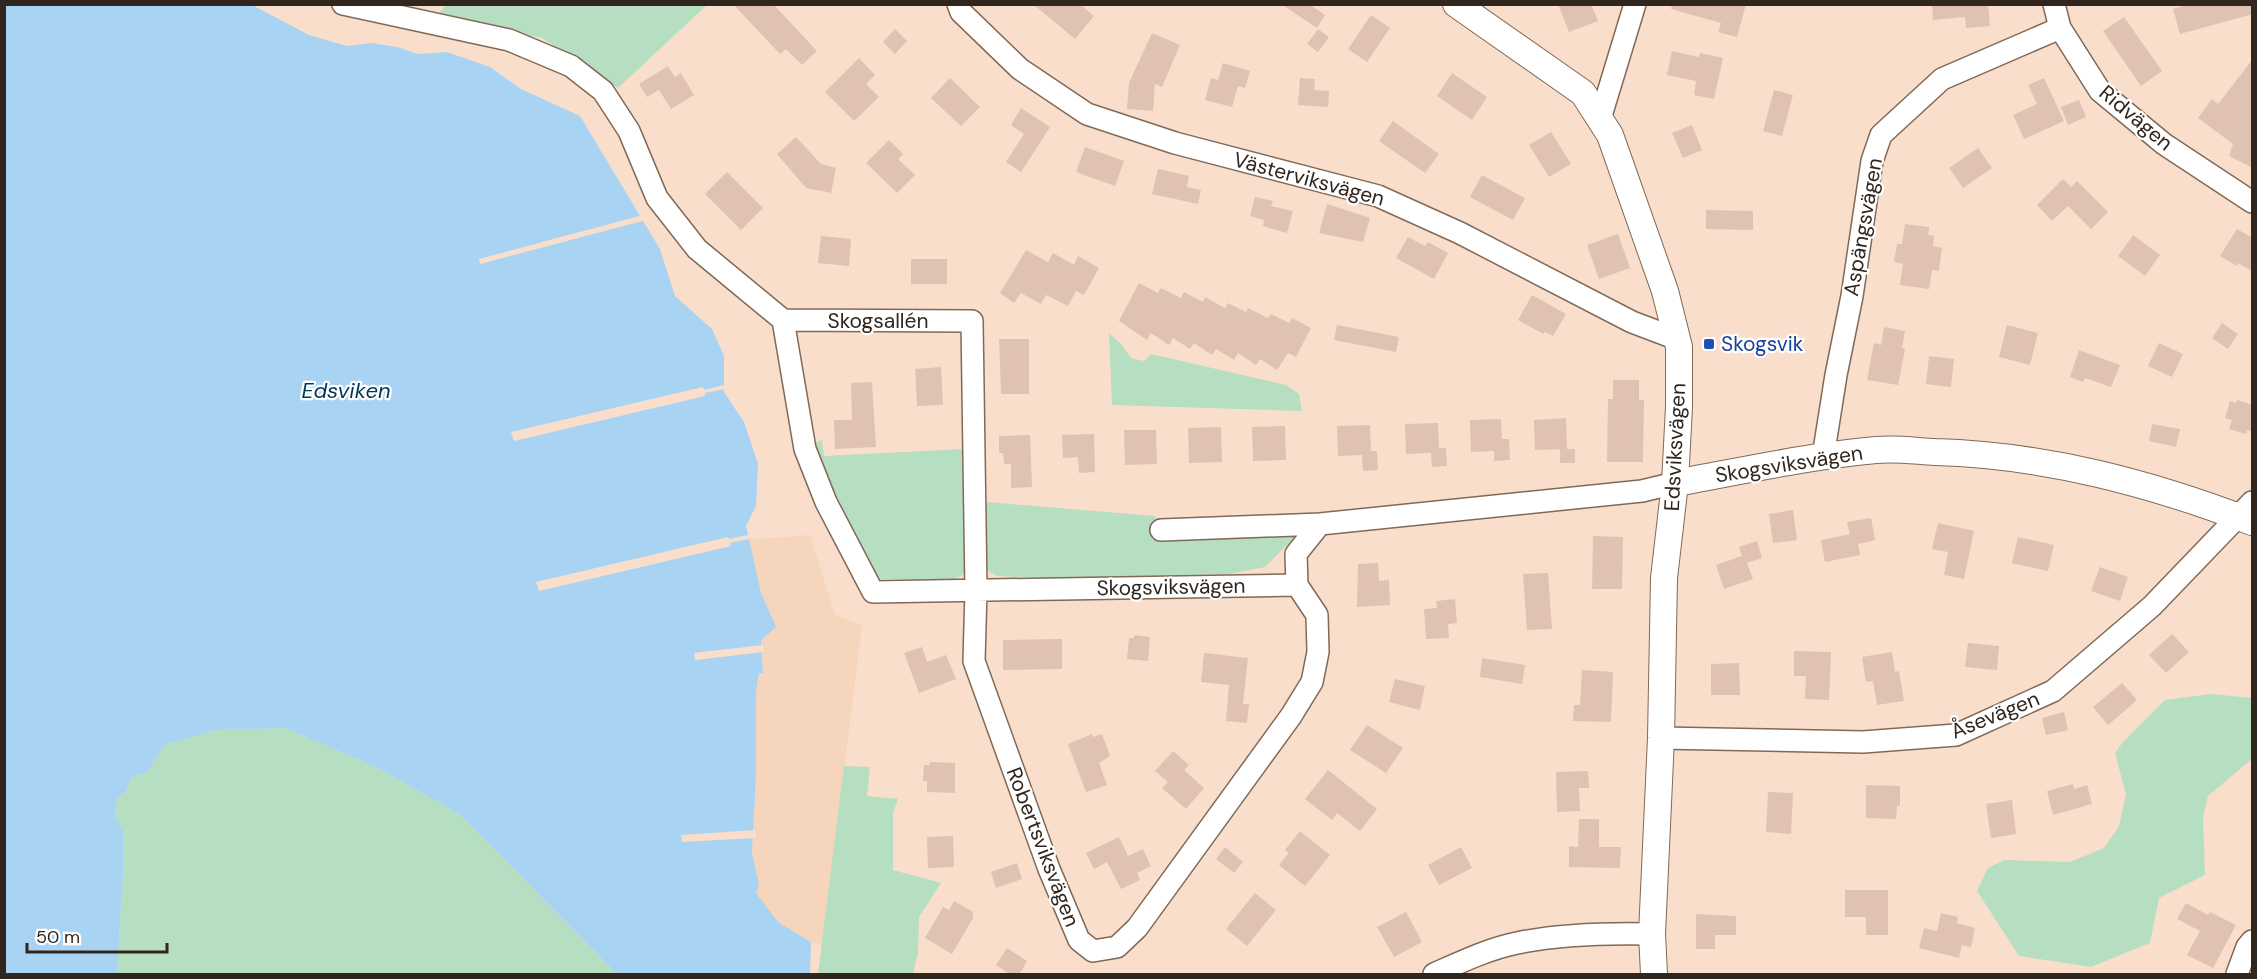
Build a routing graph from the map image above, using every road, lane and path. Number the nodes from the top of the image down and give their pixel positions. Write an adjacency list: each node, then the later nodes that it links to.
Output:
1 (343, 4): 9 (street)
2 (958, 4): 11 (street, Västerviksvägen)
3 (1456, 4): 7 (street, Edsviksvägen)
4 (1635, 4): 7 (street)
5 (2054, 4): 6 (street, Ridvägen)
6 (2060, 28): 8 (street, Ridvägen); 12 (street, Aspängsvägen)
7 (1600, 119): 11 (street, Edsviksvägen)
8 (2253, 202)
9 (783, 320): 10 (street, Skogsallén); 18 (street, Skogsviksvägen)
10 (972, 321): 18 (street, Robertsviksvägen)
11 (1677, 339): 13 (street, Edsviksvägen)
12 (1823, 457): 13 (street, Skogsviksvägen); 14 (street, Skogsviksvägen)
13 (1675, 483): 15 (street, Skogsviksvägen); 19 (street, Edsviksvägen)
14 (2248, 514): 19 (street, Åsevägen)
15 (1320, 524): 16 (street, Skogsviksvägen); 17 (street)
16 (1161, 530)
17 (1297, 585): 18 (street, Skogsviksvägen); 18 (street, Robertsviksvägen)
18 (976, 590)
19 (1661, 738): 20 (street, Edsviksvägen)
20 (1652, 934): 22 (street); 23 (street, Edsviksvägen)
21 (2253, 940): 24 (street)
22 (1434, 975)
23 (1654, 975)
24 (2237, 975)

